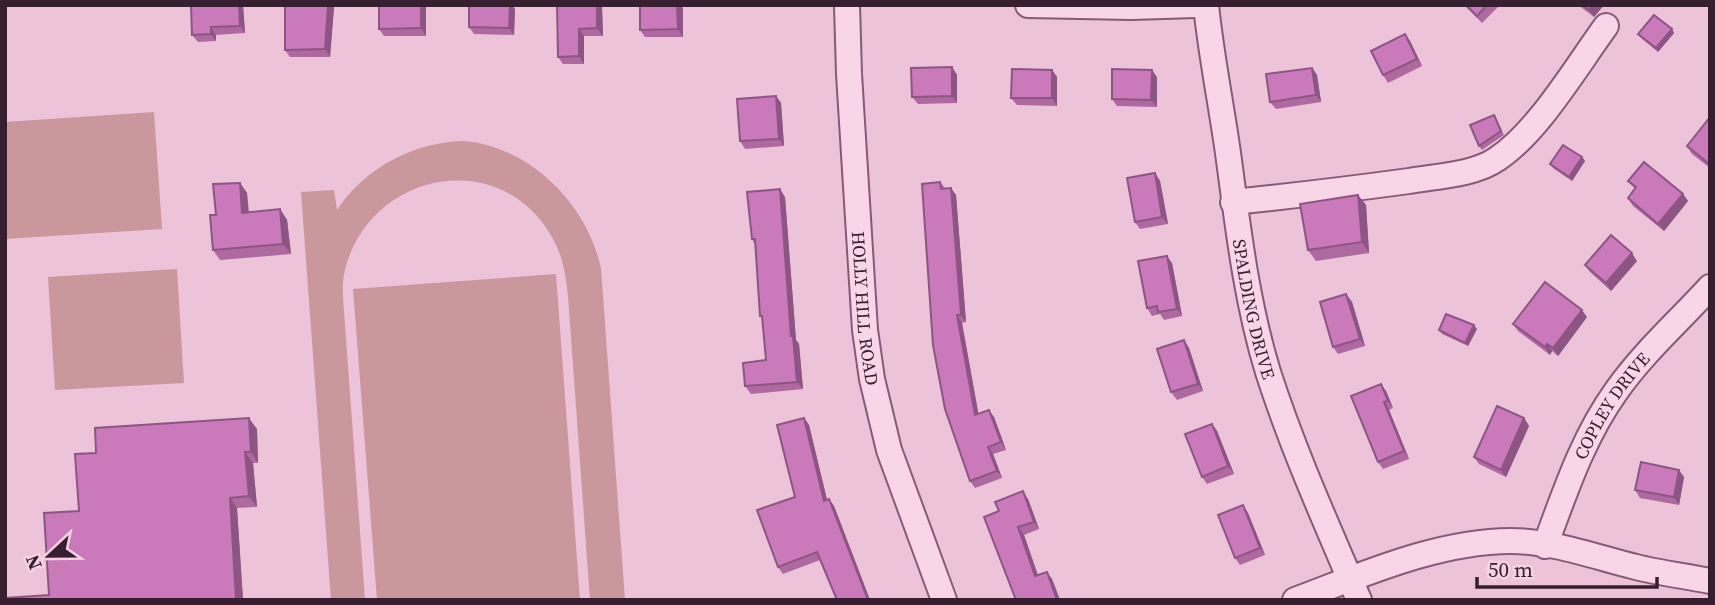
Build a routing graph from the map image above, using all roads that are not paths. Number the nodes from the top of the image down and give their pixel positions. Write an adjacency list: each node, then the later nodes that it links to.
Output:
1 (847, 5): 11 (street, HOLLY HILL ROAD)
2 (1028, 5): 3 (street)
3 (1196, 5)
4 (1206, 5): 6 (street, SPALDING DRIVE)
5 (1606, 26): 6 (street)
6 (1233, 202): 10 (street, SPALDING DRIVE)
7 (1710, 287): 8 (street, COPLEY DRIVE)
8 (1545, 545): 9 (street); 10 (street)
9 (1710, 581)
10 (1354, 590): 12 (street)
11 (944, 600)
12 (1294, 600)

